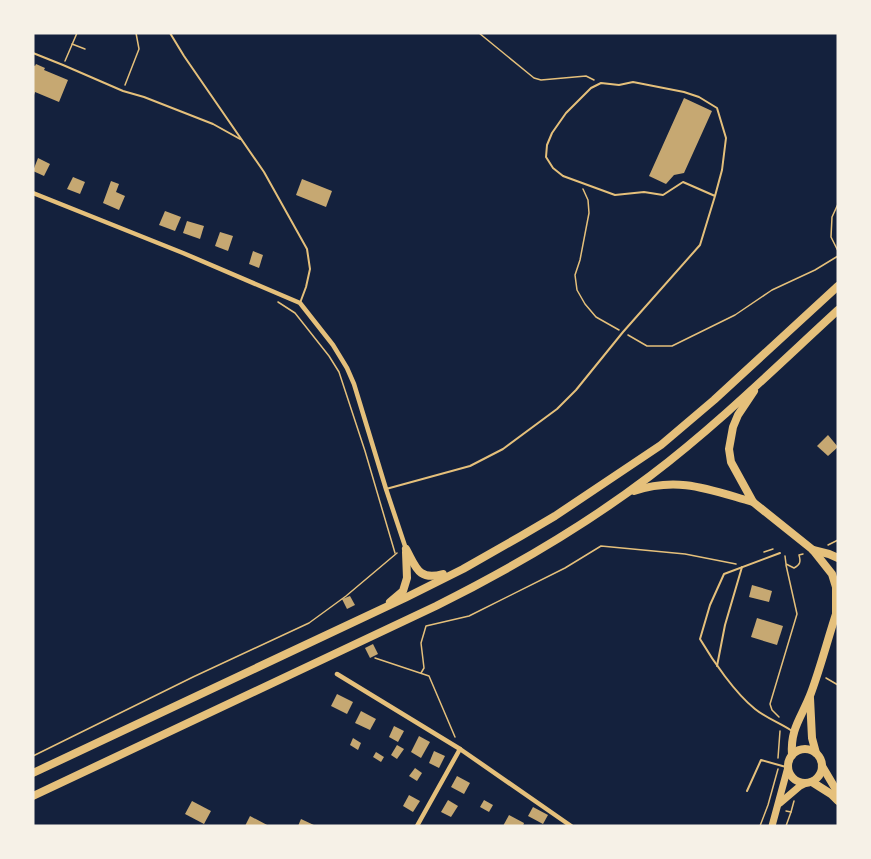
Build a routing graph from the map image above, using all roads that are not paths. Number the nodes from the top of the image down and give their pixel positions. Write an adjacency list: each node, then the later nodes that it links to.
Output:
1 (170, 33): 3 (lane)
2 (33, 53): 3 (lane)
3 (242, 140): 7 (lane)
4 (33, 193): 7 (street)
5 (715, 196): 5 (lane); 10 (lane)
6 (838, 286): 20 (highway)
7 (300, 303): 10 (street)
8 (838, 310): 9 (highway)
9 (760, 382): 11 (highway); 12 (main road)
10 (386, 489): 13 (street)
11 (625, 494): 12 (highway); 37 (highway)
12 (753, 502): 14 (main road)
13 (406, 549): 20 (highway); 22 (highway)
14 (813, 550): 17 (main road); 21 (main road)
15 (838, 551): 17 (main road)
16 (780, 553): 19 (lane)
17 (829, 554): 18 (main road)
18 (838, 558)
19 (741, 566): 24 (lane); 24 (lane)
20 (464, 568): 22 (highway)
21 (835, 574): 23 (main road)
22 (382, 608): 33 (highway)
23 (837, 610): 26 (main road)
24 (717, 666): 27 (lane)
25 (337, 674): 28 (street)
26 (810, 695): 27 (main road); 29 (main road)
27 (793, 732): 30 (main road)
28 (460, 749): 40 (street); 41 (street)
29 (816, 753): 30 (main road); 31 (main road)
30 (792, 755): 32 (main road)
31 (822, 766): 34 (main road); 36 (main road)
32 (788, 767): 34 (main road); 35 (lane); 39 (main road)
33 (33, 773)
34 (809, 782): 38 (main road); 39 (main road)
35 (747, 791)
36 (838, 792)
37 (33, 796)
38 (838, 801)
39 (779, 806): 42 (main road)
40 (417, 826)
41 (571, 826)
42 (772, 826)

